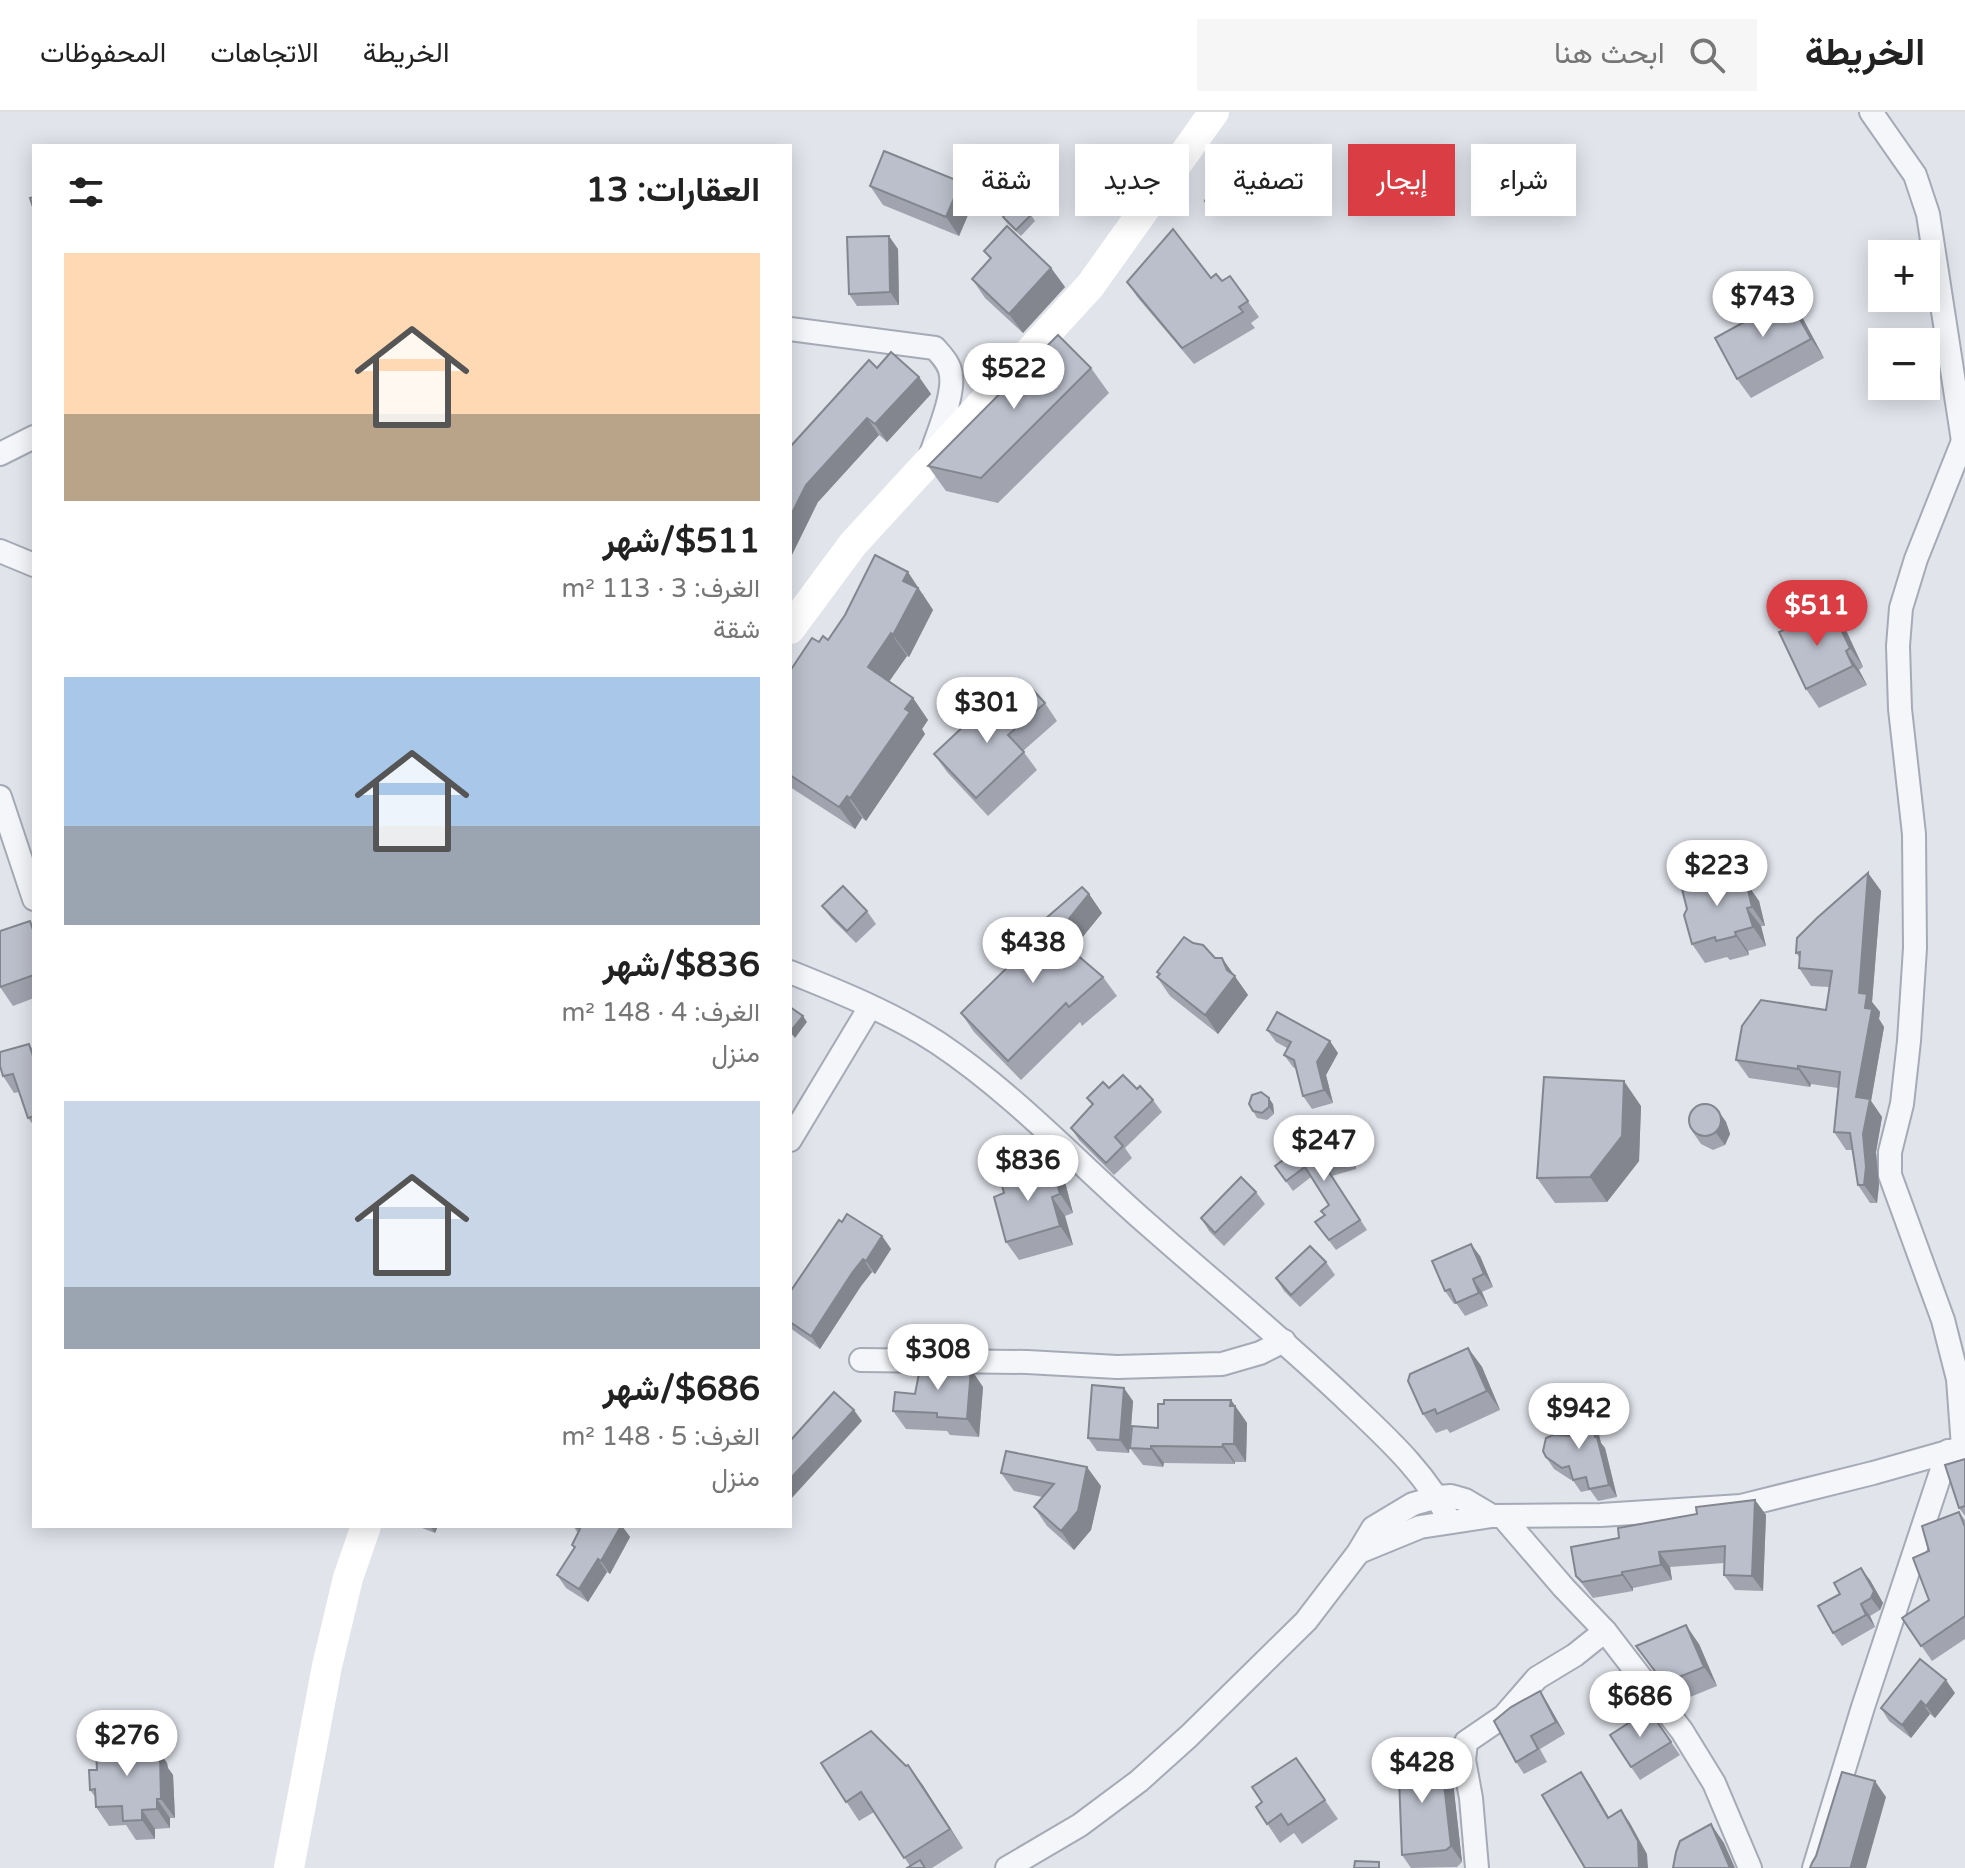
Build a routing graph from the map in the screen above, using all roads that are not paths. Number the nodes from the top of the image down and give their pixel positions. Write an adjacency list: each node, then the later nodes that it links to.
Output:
1 (1214, 112): 7 (main road)
2 (1871, 112): 5 (street)
3 (792, 329): 7 (street)
4 (32, 438): 6 (street)
5 (1964, 439): 18 (street)
6 (0, 454)
7 (929, 458): 10 (main road)
8 (0, 551): 9 (street)
9 (32, 564)
10 (792, 626)
11 (0, 797): 12 (street)
12 (32, 893)
13 (792, 973): 14 (street)
14 (870, 1007): 15 (street); 16 (street)
15 (792, 1137)
16 (1284, 1341): 17 (street); 19 (street)
17 (861, 1360)
18 (1959, 1448): 20 (street); 31 (street)
19 (1438, 1497): 20 (street); 21 (street); 23 (street)
20 (1498, 1517): 21 (street); 24 (street)
21 (1450, 1522): 23 (street)
22 (365, 1528): 27 (main road)
23 (1358, 1553): 28 (street)
24 (1605, 1631): 25 (street); 29 (street)
25 (1727, 1814): 26 (street); 30 (street)
26 (1708, 1826)
27 (289, 1868)
28 (1007, 1868)
29 (1477, 1868)
30 (1750, 1868)
31 (1814, 1868)

